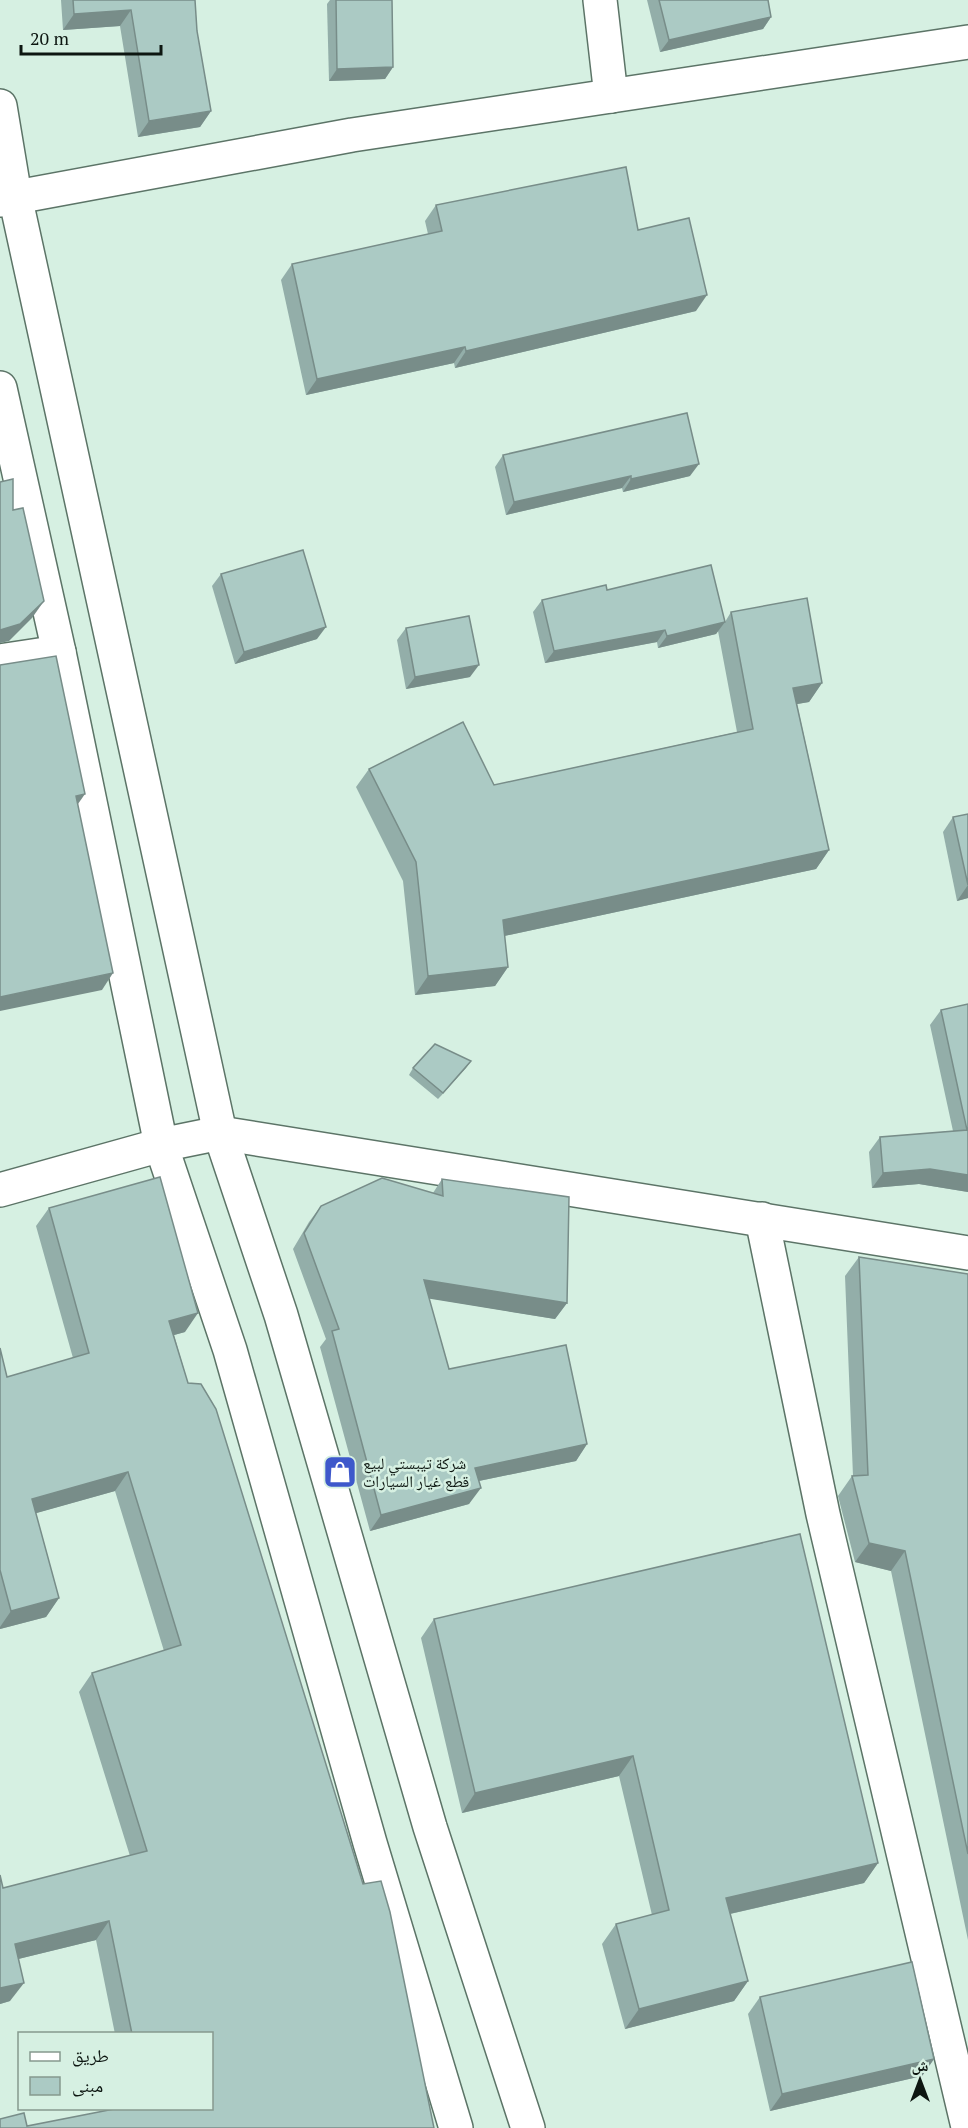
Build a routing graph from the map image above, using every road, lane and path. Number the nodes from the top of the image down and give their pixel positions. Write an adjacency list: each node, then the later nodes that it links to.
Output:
1 (600, 0): 3 (street)
2 (968, 42): 3 (street)
3 (611, 96): 5 (street)
4 (0, 106): 5 (street)
5 (8, 198): 9 (street)
6 (0, 388): 7 (street)
7 (59, 652): 8 (street); 10 (street)
8 (0, 661)
9 (220, 1133): 10 (street); 12 (street); 16 (street)
10 (162, 1146): 11 (street); 15 (street)
11 (0, 1190)
12 (762, 1219): 13 (street); 14 (street)
13 (968, 1253)
14 (968, 2127)
15 (456, 2128)
16 (528, 2128)

